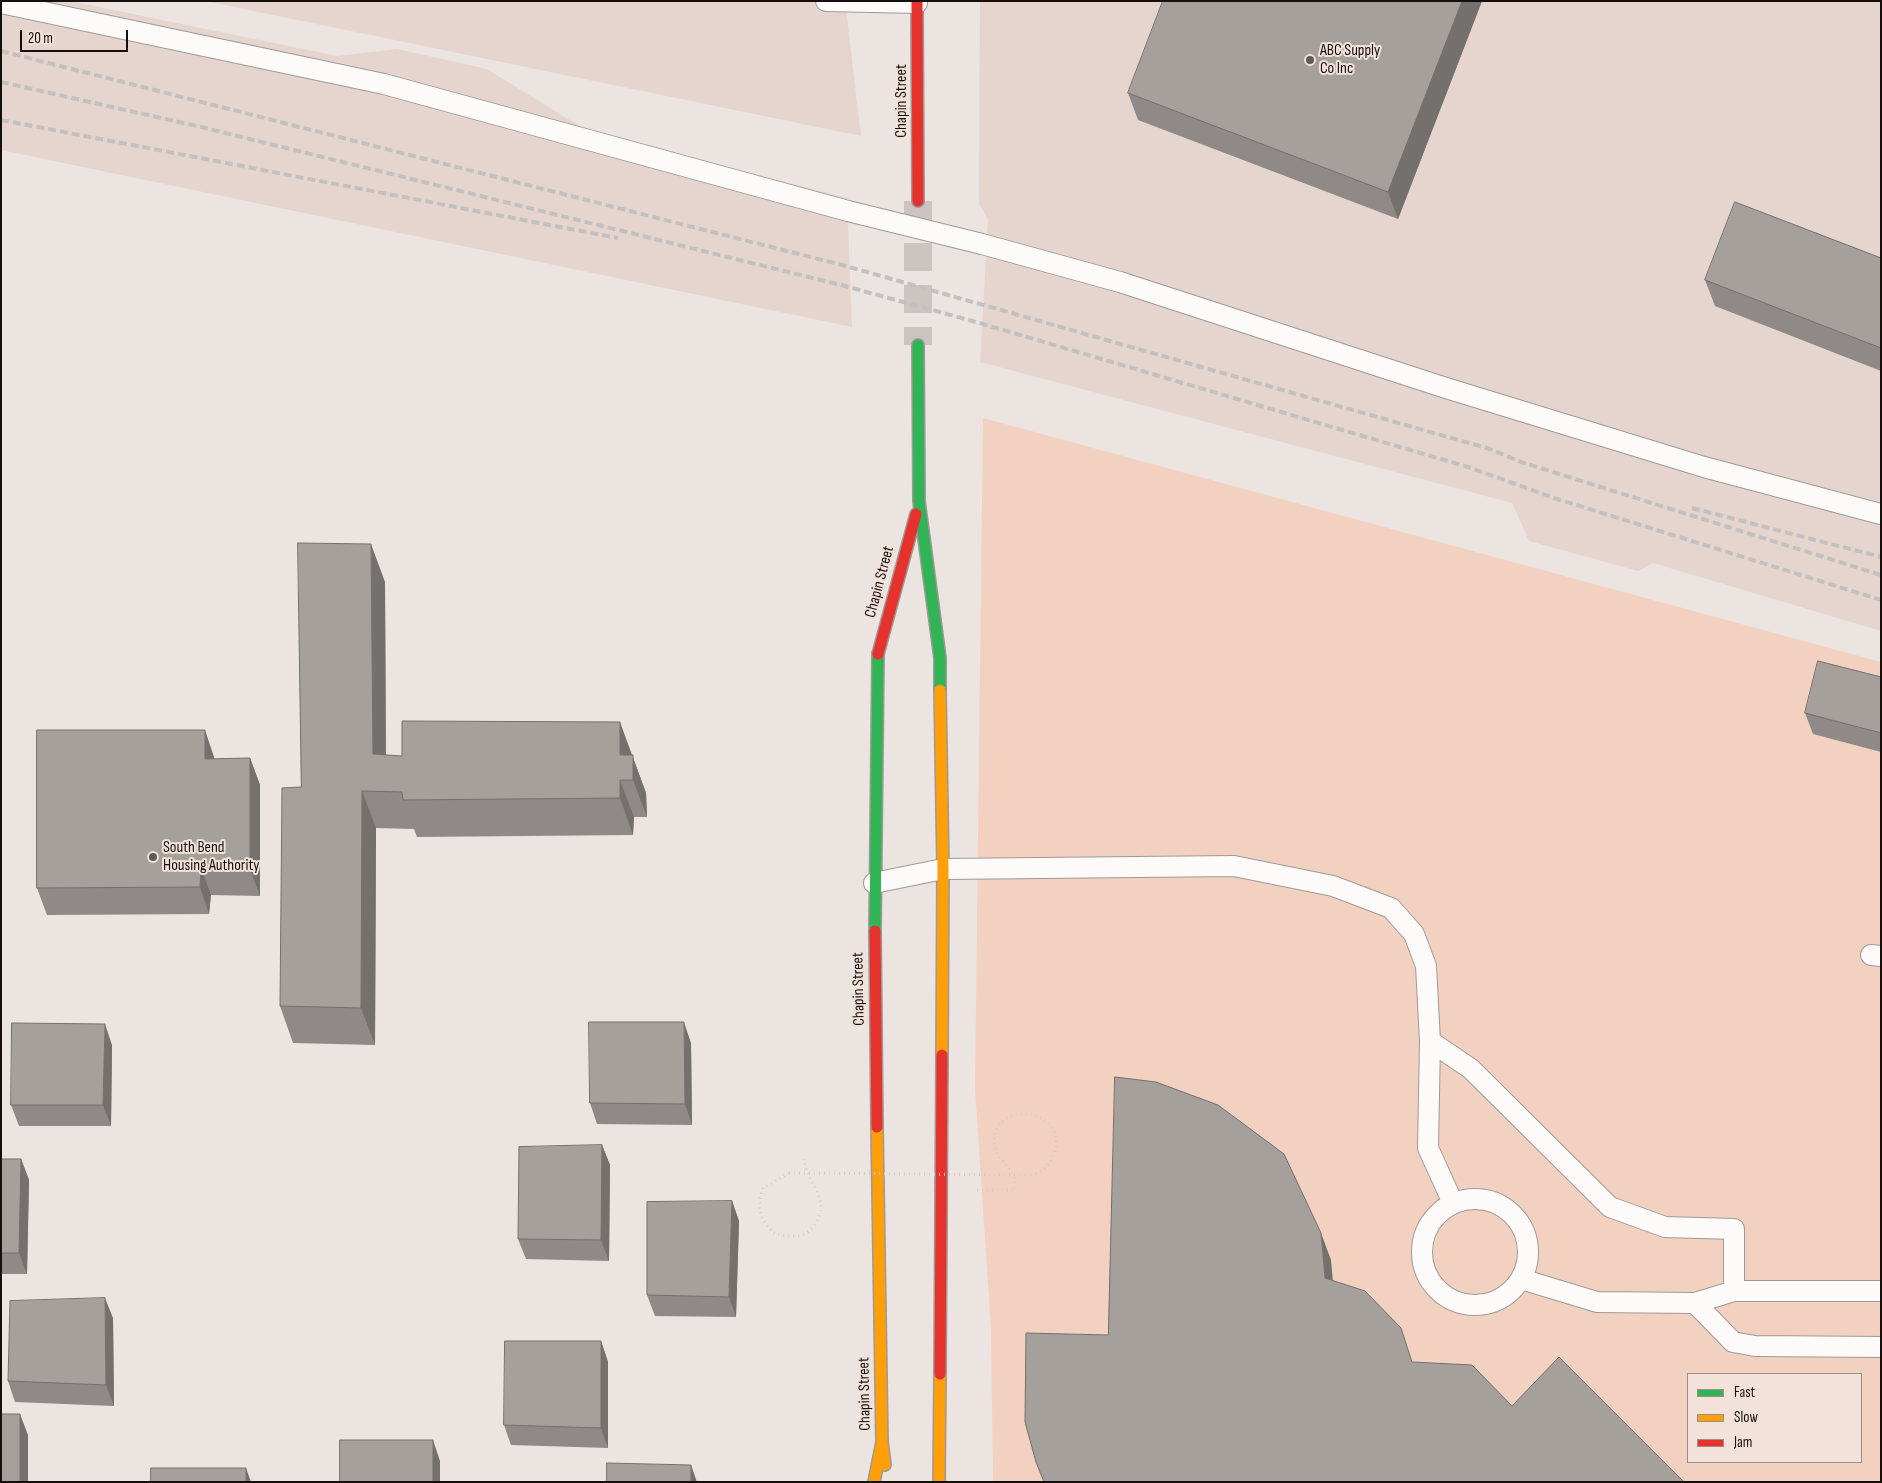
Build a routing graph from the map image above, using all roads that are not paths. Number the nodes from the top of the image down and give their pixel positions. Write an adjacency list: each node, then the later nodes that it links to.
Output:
1 (826, 1): 2 (lane)
2 (918, 2): 4 (main road, Chapin Street)
3 (1, 3): 7 (lane, bridge)
4 (918, 201)
5 (918, 345): 6 (main road, Chapin Street)
6 (919, 501): 8 (main road, Chapin Street); 9 (main road, Chapin Street)
7 (1881, 514)
8 (943, 869): 9 (lane); 10 (lane); 20 (main road, Chapin Street)
9 (874, 883): 17 (main road, Chapin Street)
10 (1430, 1041): 11 (lane); 13 (lane)
11 (1453, 1203): 12 (lane); 12 (lane)
12 (1521, 1279): 15 (lane)
13 (1734, 1291): 14 (lane); 15 (lane)
14 (1881, 1291)
15 (1695, 1302): 16 (lane)
16 (1881, 1347)
17 (882, 1442): 18 (main road); 19 (main road, Chapin Street)
18 (874, 1482)
19 (887, 1482)
20 (939, 1482)

